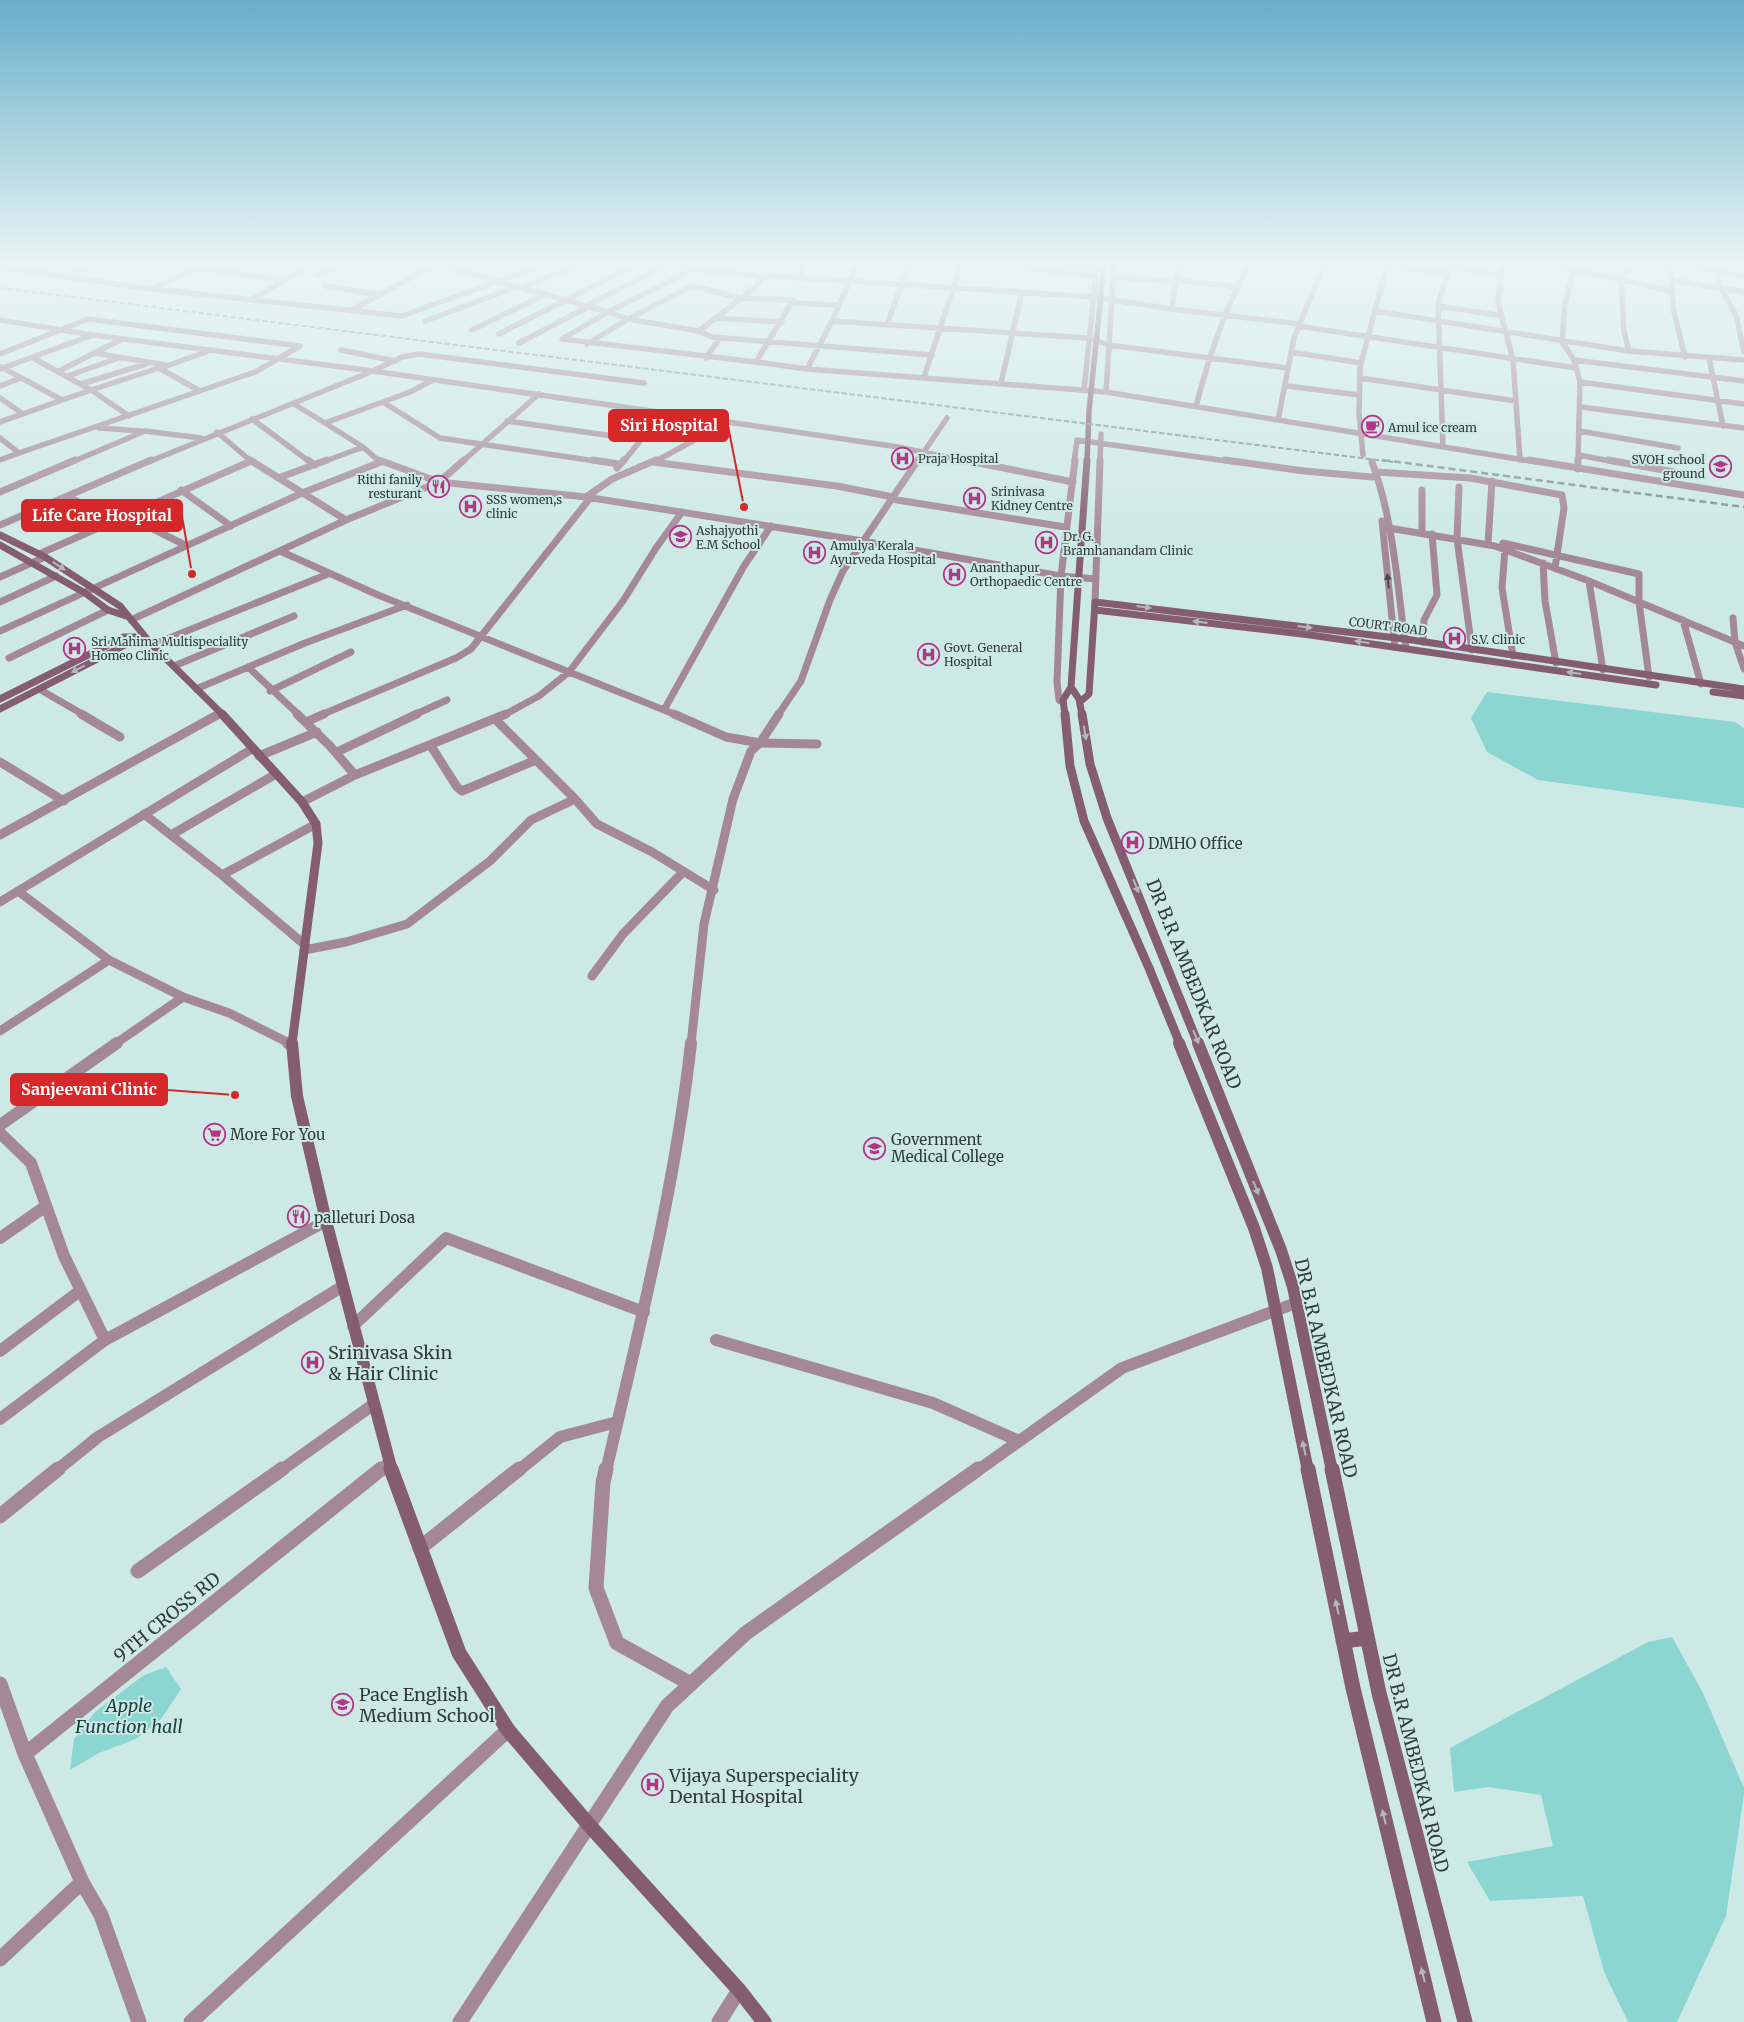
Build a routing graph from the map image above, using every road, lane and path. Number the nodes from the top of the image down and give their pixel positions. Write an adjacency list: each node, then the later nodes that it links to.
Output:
1 (29, 359): 33 (street)
2 (36, 359): 38 (street)
3 (82, 359): 38 (street)
4 (115, 359): 40 (street)
5 (127, 359): 30 (street)
6 (186, 359): 32 (street)
7 (272, 359): 25 (street)
8 (464, 359): 48 (street)
9 (723, 359): 29 (street)
10 (758, 359): 29 (street)
11 (812, 359): 37 (street)
12 (930, 359): 41 (street)
13 (1006, 359): 49 (street)
14 (1086, 359): 54 (street)
15 (1094, 359): 184 (street)
16 (1108, 359): 57 (street)
17 (1208, 359): 67 (street)
18 (1226, 359): 35 (street)
19 (1290, 359): 35 (street)
20 (1338, 359): 31 (street)
21 (1362, 359): 31 (street)
22 (1441, 359): 55 (street)
23 (1504, 359): 28 (street)
24 (1710, 359): 42 (street)
25 (277, 360): 39 (street); 56 (street)
26 (395, 360): 39 (street)
27 (1574, 360): 36 (street); 42 (street)
28 (1513, 361): 36 (street); 63 (street)
29 (756, 362): 37 (street)
30 (150, 363): 32 (street); 50 (street)
31 (1361, 363): 44 (street)
32 (167, 366): 34 (street)
33 (1, 368): 43 (street)
34 (159, 368): 53 (street); 56 (street)
35 (1288, 368): 52 (street)
36 (1576, 368): 47 (street)
37 (807, 369): 41 (street)
38 (59, 371): 40 (street)
39 (373, 371): 45 (street); 65 (street)
40 (68, 376): 50 (street)
41 (924, 377): 49 (street)
42 (1714, 377): 46 (street); 62 (street)
43 (21, 378): 51 (street); 61 (street)
44 (1360, 378): 55 (street); 59 (street)
45 (431, 381): 58 (street); 64 (street)
46 (1744, 381)
47 (1580, 382): 62 (street); 68 (street)
48 (644, 383)
49 (1001, 383): 54 (street)
50 (81, 384): 53 (street)
51 (0, 386)
52 (1287, 386): 59 (street); 74 (street)
53 (91, 390): 61 (street); 71 (street)
54 (1084, 390): 57 (street)
55 (1442, 390): 63 (street); 93 (street)
56 (200, 391): 71 (street)
57 (1106, 392): 67 (street)
58 (539, 394): 70 (street); 75 (street)
59 (1359, 395): 85 (street)
60 (0, 398): 69 (street)
61 (62, 400): 69 (street)
62 (1717, 400): 66 (street); 79 (street)
63 (1516, 401): 99 (street)
64 (383, 402): 78 (street); 91 (street)
65 (294, 404): 73 (street); 78 (street)
66 (1744, 404)
67 (1196, 406): 74 (street)
68 (1581, 407): 79 (street); 83 (street)
69 (23, 414): 76 (street)
70 (670, 414): 77 (street); 89 (street)
71 (129, 416): 80 (street)
72 (947, 418): 95 (street)
73 (252, 419): 84 (street); 104 (street)
74 (1278, 420): 85 (street)
75 (507, 421): 89 (street); 91 (street)
76 (0, 422)
77 (728, 422): 95 (street); 102 (street)
78 (325, 424): 92 (street)
79 (1723, 426): 81 (street)
80 (94, 428): 82 (street); 96 (street)
81 (1744, 428)
82 (145, 431): 88 (street); 116 (street)
83 (1580, 431): 94 (street); 97 (street)
84 (217, 432): 88 (street); 100 (street)
85 (1361, 433): 93 (street); 107 (street)
86 (1101, 434): 90 (street)
87 (0, 438): 96 (street)
88 (204, 438): 119 (street)
89 (641, 440): 103 (street)
90 (1101, 442): 107 (street); 112 (street); 149 (street)
91 (479, 444): 103 (street); 111 (street)
92 (363, 447): 101 (street); 104 (street)
93 (1443, 447): 99 (street)
94 (1678, 448)
95 (923, 452): 112 (street); 121 (street)
96 (19, 453): 98 (street)
97 (1579, 455): 105 (street); 106 (street)
98 (0, 460)
99 (1520, 460): 105 (street)
100 (251, 461): 108 (street); 114 (street)
101 (381, 462): 111 (street); 117 (street)
102 (653, 462): 109 (street); 121 (street)
103 (619, 464): 109 (street)
104 (315, 465): 108 (street)
105 (1578, 469): 118 (street)
106 (1674, 472)
107 (1374, 475): 110 (street); 129 (street)
108 (278, 478): 117 (street)
109 (612, 479): 120 (street)
110 (1492, 481): 136 (street); 141 (street)
111 (439, 482): 120 (street); 124 (street)
112 (1073, 482): 128 (street)
113 (1459, 487): 133 (street)
114 (181, 490): 123 (street); 126 (street)
115 (1422, 490): 130 (street)
116 (0, 492)
117 (302, 493): 124 (street); 126 (street)
118 (1744, 495)
119 (67, 497): 123 (street); 125 (street)
120 (588, 497): 122 (street); 164 (street)
121 (892, 498): 128 (street); 134 (street)
122 (682, 512): 127 (street); 182 (street)
123 (121, 517): 137 (street); 140 (street)
124 (346, 520): 139 (street)
125 (0, 525)
126 (231, 526): 137 (street)
127 (771, 526): 134 (street); 196 (street)
128 (1065, 528): 147 (street)
129 (1386, 528): 130 (street); 165 (street, one-way to 129); 166 (street)
130 (1422, 532): 131 (street)
131 (1432, 534): 133 (street); 167 (street)
132 (0, 535): 140 (street)
133 (1457, 539): 136 (street); 173 (street)
134 (863, 541): 147 (street); 202 (street)
135 (0, 545): 142 (street)
136 (1491, 545): 138 (street); 141 (street)
137 (187, 546): 151 (street)
138 (1505, 549): 143 (street); 175 (street)
139 (280, 551): 145 (street); 159 (street)
140 (42, 555): 142 (street); 151 (street, one-way to 151)
141 (1556, 555): 144 (street); 154 (street)
142 (33, 562): 146 (street); 148 (street)
143 (1543, 563): 144 (street); 177 (street)
144 (1555, 568): 150 (street)
145 (328, 574): 155 (street); 169 (street)
146 (56, 576): 152 (street); 153 (street)
147 (1061, 576): 149 (street); 193 (street)
148 (0, 577)
149 (1096, 579): 156 (street)
150 (1589, 581): 154 (street); 181 (street)
151 (95, 588): 152 (street); 159 (street)
152 (85, 593): 157 (street); 162 (street)
153 (0, 602)
154 (1640, 602): 161 (street); 183 (street)
155 (407, 605): 164 (street); 179 (street)
156 (1095, 606): 165 (street, COURT ROAD, one-way to 165); 171 (street, COURT ROAD, one-way to 156); 194 (street)
157 (108, 610): 159 (street); 176 (street)
158 (294, 616): 178 (street)
159 (128, 618): 163 (street)
160 (1733, 618): 168 (street)
161 (1682, 620): 168 (street); 185 (street)
162 (0, 631)
163 (139, 635): 169 (street); 187 (street, one-way to 187); 191 (street)
164 (482, 637): 182 (street); 199 (street)
165 (1395, 638): 166 (street, COURT ROAD); 171 (street)
166 (1405, 639): 167 (street, COURT ROAD); 172 (street)
167 (1423, 642): 173 (street, COURT ROAD)
168 (1735, 642): 170 (street); 180 (street)
169 (152, 645): 178 (street)
170 (1744, 646)
171 (1395, 647): 172 (street, COURT ROAD)
172 (1406, 648): 190 (street, COURT ROAD, one-way to 172)
173 (1472, 650): 175 (street, COURT ROAD)
174 (351, 652): 189 (street)
175 (1513, 656): 177 (street, COURT ROAD)
176 (9, 658)
177 (1556, 663): 181 (street, COURT ROAD)
178 (174, 666): 186 (street)
179 (248, 667): 186 (street); 189 (street)
180 (1744, 669)
181 (1603, 670): 183 (street, COURT ROAD)
182 (569, 672): 196 (street); 198 (street)
183 (1649, 677): 185 (street, COURT ROAD)
184 (1071, 684): 193 (street); 194 (street, DR B.R AMBEDKAR ROAD)
185 (1701, 684): 188 (street, COURT ROAD)
186 (196, 688): 197 (street)
187 (39, 689): 195 (street); 201 (street)
188 (1744, 689)
189 (270, 691): 199 (street)
190 (1744, 696)
191 (0, 699)
192 (447, 700): 205 (street)
193 (1063, 702): 237 (street)
194 (1080, 702): 236 (street, DR B.R AMBEDKAR ROAD, one-way to 236)
195 (0, 709)
196 (664, 710): 202 (street)
197 (221, 713): 206 (street); 212 (street)
198 (496, 720): 204 (street); 207 (street)
199 (306, 722): 200 (street)
200 (317, 732): 205 (street); 206 (street)
201 (120, 737)
202 (760, 743): 203 (street); 220 (street)
203 (817, 744)
204 (431, 746): 207 (street); 210 (street)
205 (337, 752): 210 (street)
206 (255, 753): 209 (street); 214 (street)
207 (536, 760): 211 (street)
208 (2, 765): 212 (street)
209 (276, 774): 213 (street); 217 (street)
210 (355, 775): 213 (street)
211 (575, 799): 218 (street); 223 (street)
212 (64, 801): 216 (street)
213 (302, 802): 215 (street)
214 (144, 814): 217 (street); 221 (street)
215 (316, 824): 219 (street); 223 (street)
216 (0, 835)
217 (171, 835): 219 (street)
218 (683, 872): 220 (street); 225 (street)
219 (222, 875): 223 (street)
220 (714, 890): 238 (street)
221 (18, 892): 222 (street); 224 (street)
222 (0, 902)
223 (305, 948): 228 (street)
224 (109, 960): 226 (street); 227 (street)
225 (592, 976)
226 (184, 997): 228 (street); 229 (street)
227 (0, 1032)
228 (292, 1045): 232 (street)
229 (0, 1125)
230 (0, 1133): 231 (street)
231 (46, 1206): 233 (street); 235 (street)
232 (326, 1221): 234 (street); 240 (street)
233 (0, 1238)
234 (343, 1286): 239 (street); 248 (street)
235 (81, 1290): 240 (street); 242 (street)
236 (1296, 1303): 237 (street); 251 (street, DR B.R AMBEDKAR ROAD)
237 (1276, 1310): 246 (street); 252 (street, one-way to 237)
238 (644, 1312): 239 (street); 245 (street)
239 (353, 1326): 243 (street)
240 (105, 1340): 244 (street)
241 (716, 1340): 246 (street)
242 (0, 1351)
243 (374, 1404): 247 (street); 250 (street)
244 (0, 1419)
245 (618, 1422): 249 (street); 254 (street)
246 (1018, 1441): 254 (street)
247 (389, 1464): 249 (street); 256 (street, 9TH CROSS RD)
248 (0, 1516)
249 (420, 1548): 255 (street)
250 (138, 1571)
251 (1367, 1638): 252 (street); 267 (street, DR B.R AMBEDKAR ROAD)
252 (1344, 1641): 266 (street, one-way to 252)
253 (0, 1684): 256 (street)
254 (691, 1684): 257 (street)
255 (508, 1730): 257 (street); 262 (street)
256 (25, 1754): 258 (street)
257 (589, 1825): 260 (street); 263 (street)
258 (82, 1882): 259 (street); 261 (street)
259 (0, 1959)
260 (739, 1990): 264 (street); 265 (street)
261 (139, 2022)
262 (191, 2022)
263 (460, 2022)
264 (719, 2022)
265 (764, 2022)
266 (1434, 2022)
267 (1464, 2022)

